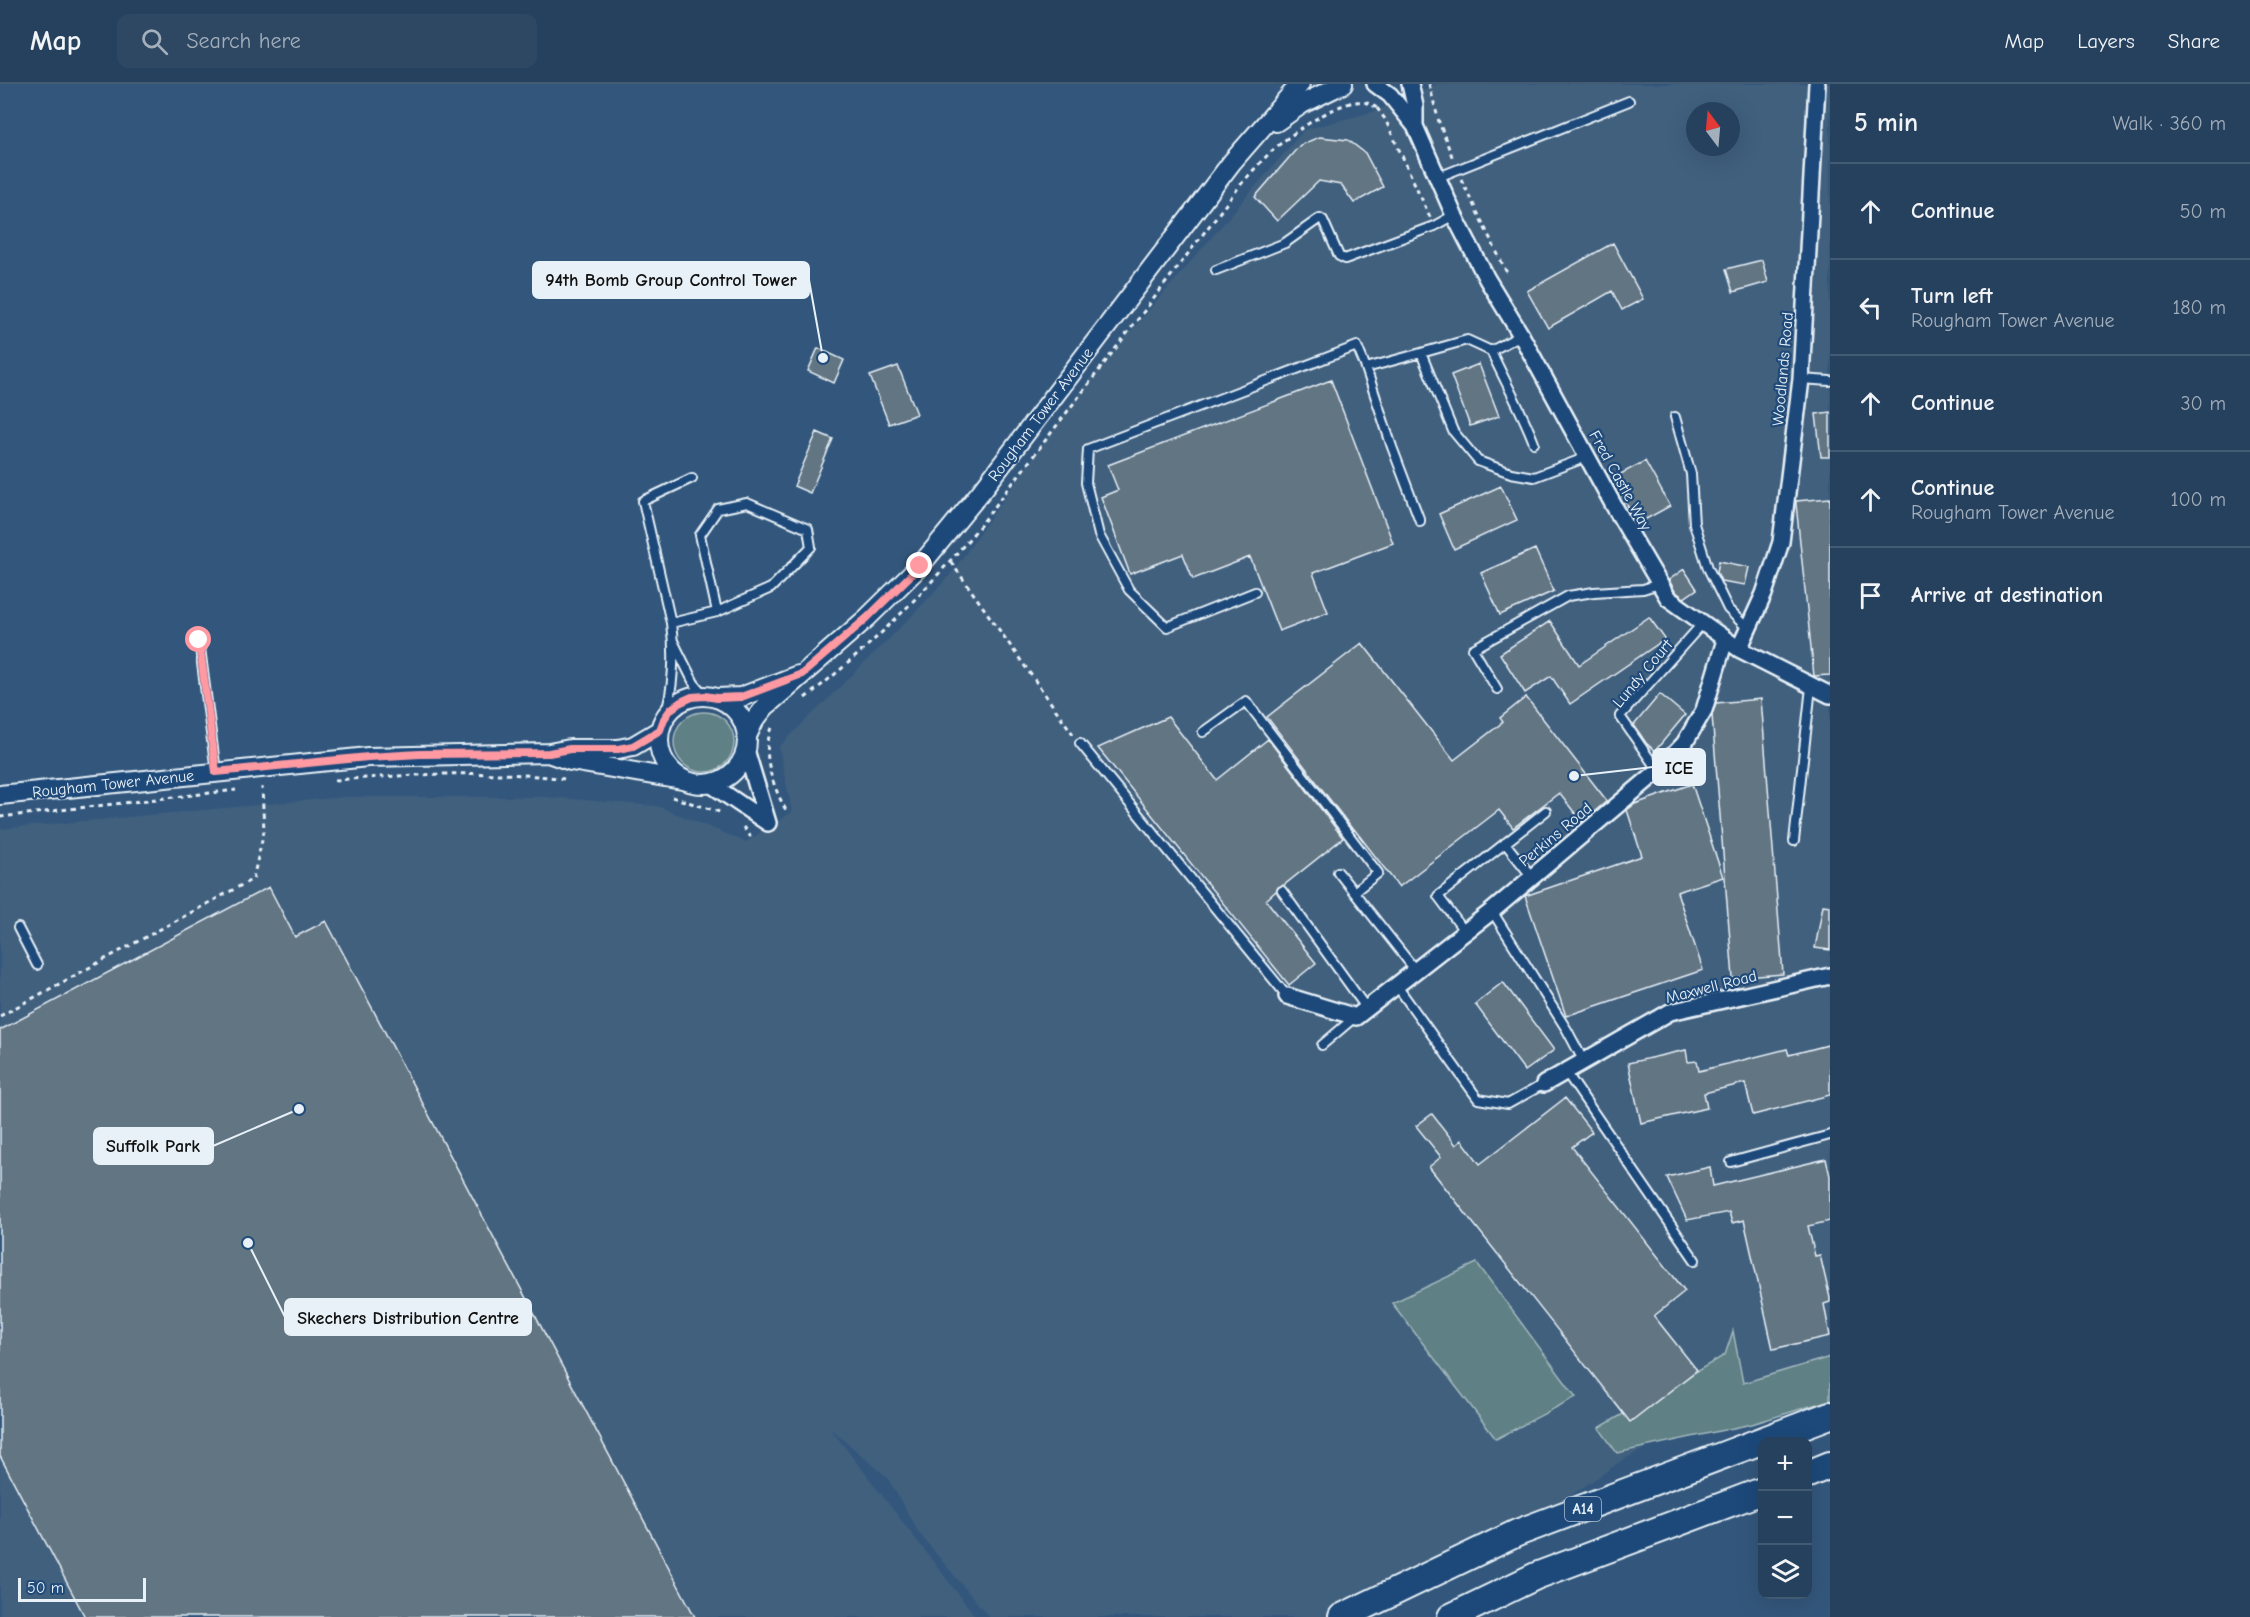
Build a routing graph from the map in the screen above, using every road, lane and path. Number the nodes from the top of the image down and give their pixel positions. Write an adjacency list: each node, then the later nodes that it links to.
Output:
1 (1300, 84): 11 (street, Rougham Tower Avenue)
2 (1343, 84): 11 (street, Rougham Tower Avenue)
3 (1375, 84): 7 (street)
4 (1410, 84): 10 (street)
5 (1429, 84): 12 (path)
6 (1816, 84): 22 (street, Woodlands Road)
7 (1390, 95): 9 (path); 10 (street)
8 (1629, 101): 12 (lane)
9 (1377, 108): 15 (path); 29 (path)
10 (1415, 126): 13 (street, Fred Castle Way)
11 (1257, 135): 40 (street, Rougham Tower Avenue)
12 (1457, 170): 13 (lane); 17 (path)
13 (1436, 178): 14 (street, Fred Castle Way)
14 (1454, 215): 15 (lane); 17 (street, Fred Castle Way)
15 (1434, 226): 16 (lane)
16 (1216, 270)
17 (1487, 279): 18 (street, Fred Castle Way)
18 (1521, 335): 19 (lane); 26 (street, Fred Castle Way)
19 (1491, 351): 20 (lane); 25 (lane)
20 (1420, 353): 21 (lane); 26 (lane)
21 (1366, 368): 28 (lane); 31 (lane)
22 (1801, 379): 23 (lane); 35 (street, Woodlands Road)
23 (1830, 381)
24 (1676, 417): 35 (lane)
25 (1534, 443)
26 (1587, 457): 30 (street, Fred Castle Way)
27 (692, 478): 33 (lane)
28 (1420, 521)
29 (951, 562): 45 (path); 50 (path)
30 (1659, 584): 34 (street, Fred Castle Way); 42 (lane)
31 (1255, 592)
32 (717, 612): 32 (lane); 33 (lane)
33 (671, 623): 38 (lane)
34 (1702, 624): 37 (street, Fred Castle Way); 52 (lane, Lundy Court)
35 (1748, 629): 39 (street, Woodlands Road)
36 (199, 640): 53 (lane)
37 (1725, 640): 39 (street, Fred Castle Way); 52 (street, Perkins Road)
38 (673, 641): 44 (lane); 47 (lane)
39 (1739, 649): 41 (street, Fred Castle Way)
40 (802, 674): 44 (street, Rougham Tower Avenue); 49 (street, Rougham Tower Avenue)
41 (1811, 687): 43 (street, Fred Castle Way); 68 (lane)
42 (1497, 689)
43 (1830, 695)
44 (711, 697): 47 (street); 49 (street)
45 (797, 704)
46 (777, 721): 63 (path)
47 (662, 725): 51 (street, Rougham Tower Avenue); 56 (street)
48 (1203, 732): 73 (lane)
49 (747, 743): 57 (street); 57 (street)
50 (1080, 743): 81 (lane)
51 (549, 753): 53 (street, Rougham Tower Avenue); 56 (street, Rougham Tower Avenue)
52 (1658, 771): 71 (street, Perkins Road)
53 (216, 772): 60 (street, Rougham Tower Avenue)
54 (568, 779): 55 (path)
55 (334, 780)
56 (688, 781): 57 (street)
57 (709, 783)
58 (251, 788): 83 (path)
59 (239, 790): 65 (path)
60 (0, 795)
61 (666, 796): 64 (path)
62 (1546, 810): 69 (lane)
63 (787, 812)
64 (729, 816)
65 (0, 817)
66 (741, 825): 67 (path)
67 (752, 837)
68 (1794, 841)
69 (1504, 843): 71 (lane); 76 (lane)
70 (1338, 872): 73 (lane)
71 (1532, 877): 74 (street, Perkins Road)
72 (1282, 891): 82 (lane)
73 (1354, 892): 78 (lane)
74 (1491, 911): 76 (street, Perkins Road); 85 (lane)
75 (18, 928): 77 (lane)
76 (1465, 932): 78 (street, Perkins Road)
77 (37, 965)
78 (1416, 971): 80 (street, Perkins Road)
79 (1830, 976): 85 (street, Maxwell Road)
80 (1397, 986): 82 (street, Perkins Road); 87 (lane)
81 (1287, 996): 82 (street)
82 (1361, 1013): 84 (lane, Perkins Road)
83 (0, 1016)
84 (1322, 1045)
85 (1584, 1062): 86 (street, Maxwell Road)
86 (1566, 1072): 87 (street, Maxwell Road); 90 (lane)
87 (1544, 1084)
88 (1830, 1135): 89 (lane)
89 (1731, 1162)
90 (1695, 1260)
91 (1830, 1415): 95 (highway, A14)
92 (1830, 1465): 93 (highway)
93 (1812, 1472)
94 (1758, 1493): 96 (highway)
95 (1342, 1617)
96 (1451, 1617)

